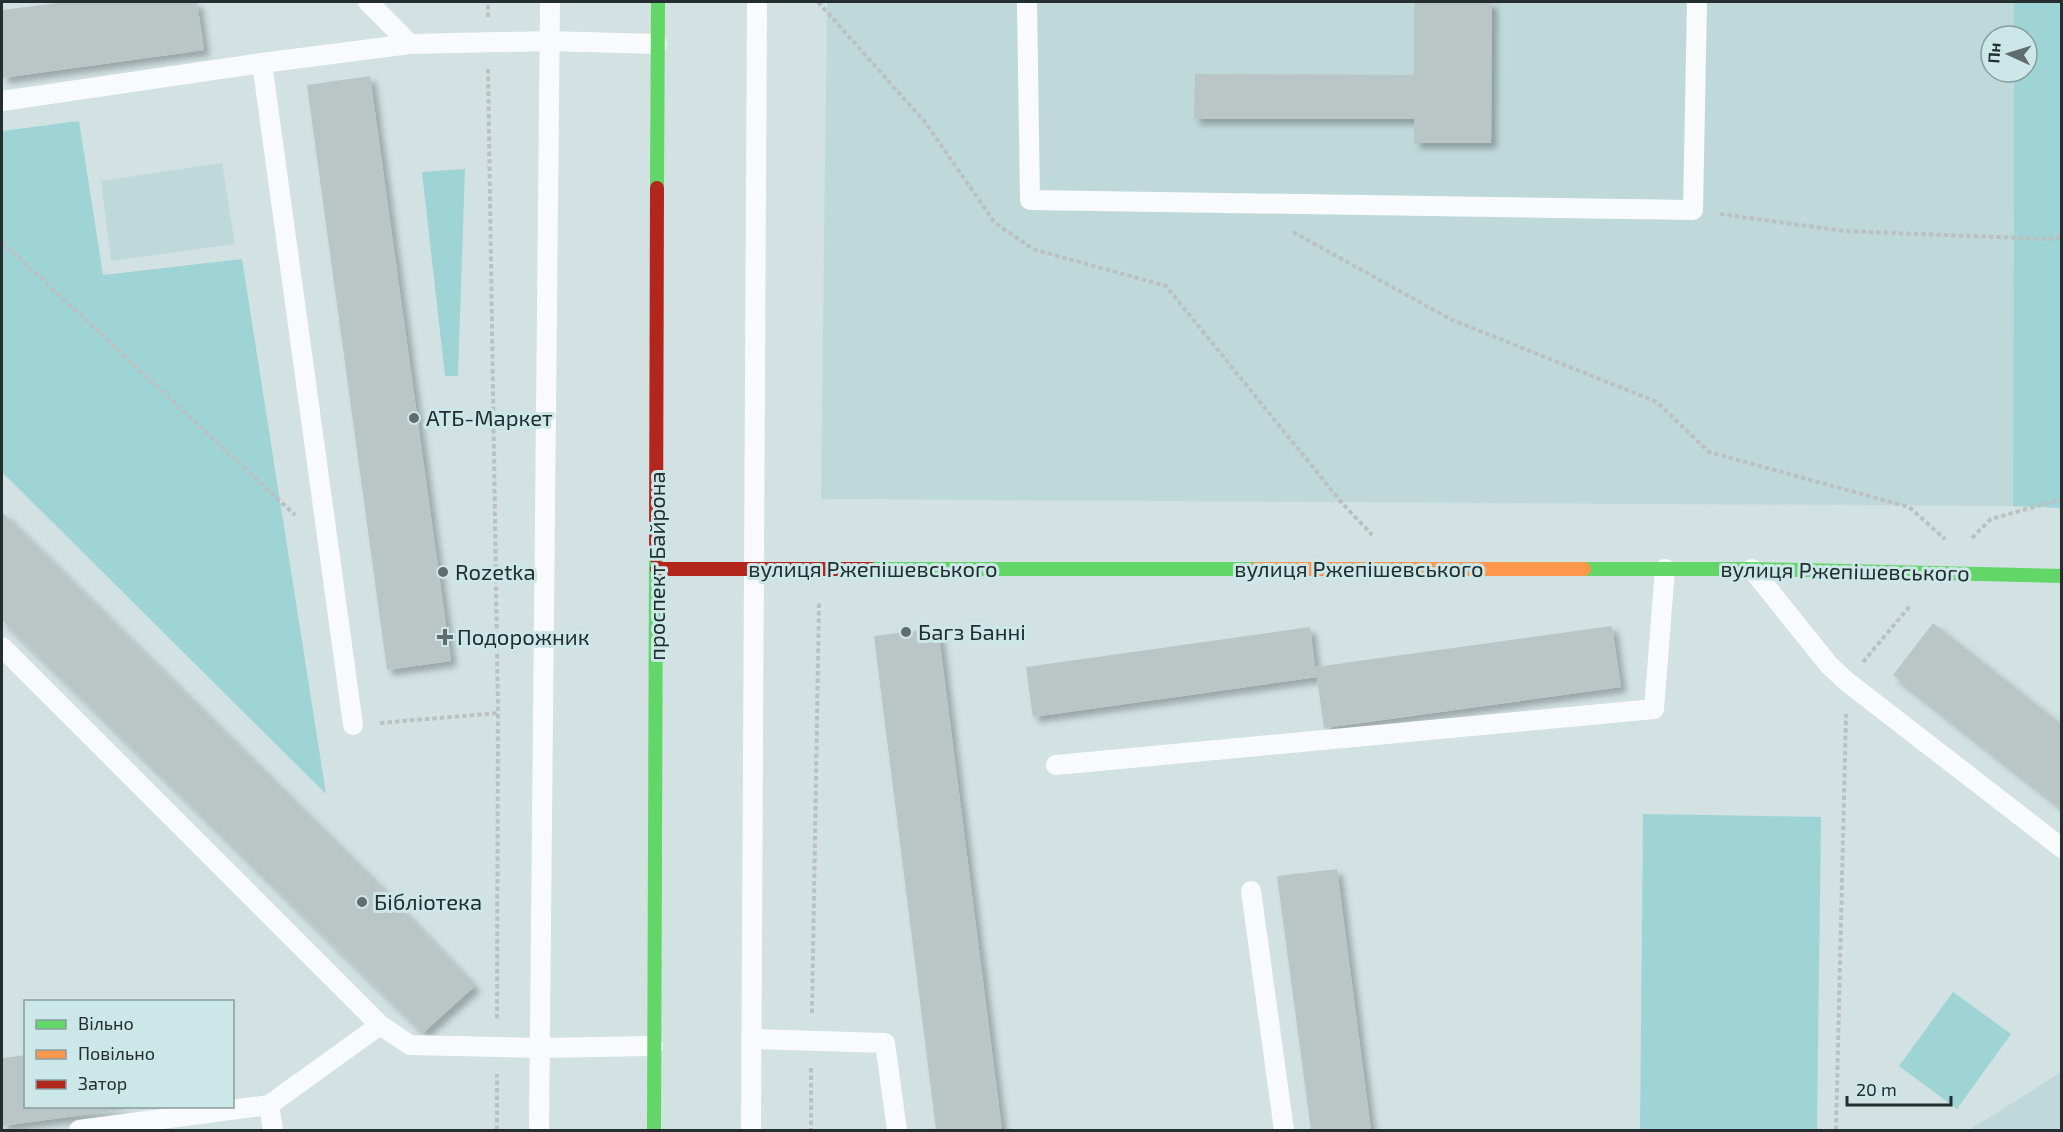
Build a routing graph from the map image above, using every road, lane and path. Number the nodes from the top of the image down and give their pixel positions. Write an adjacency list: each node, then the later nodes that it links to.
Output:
1 (368, 2): 10 (lane)
2 (550, 2): 9 (lane)
3 (658, 2): 11 (street, проспект Байрона)
4 (757, 2): 23 (lane)
5 (818, 2): 19 (path)
6 (1027, 2): 14 (lane)
7 (1697, 2): 14 (lane)
8 (488, 41): 9 (lane); 10 (lane); 31 (path)
9 (549, 41): 11 (lane); 41 (lane)
10 (410, 44): 12 (lane)
11 (657, 44): 22 (street, проспект Байрона)
12 (262, 63): 13 (lane); 20 (lane)
13 (2, 101)
14 (1693, 210): 16 (path)
15 (1292, 232): 21 (path)
16 (2061, 237)
17 (2, 242): 20 (path)
18 (2061, 499): 21 (path)
19 (1373, 536)
20 (328, 546): 32 (lane)
21 (1959, 552): 26 (path)
22 (657, 569): 23 (street, вулиця Ржепішевського); 39 (street, проспект Байрона)
23 (754, 569): 24 (street, вулиця Ржепішевського); 37 (lane)
24 (1665, 569): 25 (street, вулиця Ржепішевського); 33 (lane)
25 (1752, 569): 26 (street, вулиця Ржепішевського); 30 (lane)
26 (1938, 573): 27 (street, вулиця Ржепішевського); 30 (path)
27 (2061, 576)
28 (819, 602): 38 (path)
29 (2, 647): 36 (lane)
30 (1846, 681): 34 (lane); 52 (path)
31 (498, 713): 32 (path); 40 (path)
32 (353, 725)
33 (1056, 765)
34 (2061, 848)
35 (1251, 891): 51 (lane)
36 (380, 1025): 40 (lane); 42 (lane)
37 (751, 1039): 38 (lane); 48 (lane)
38 (811, 1041): 49 (path); 50 (lane)
39 (653, 1046): 41 (lane); 47 (street, проспект Байрона)
40 (497, 1047): 41 (lane); 45 (path)
41 (539, 1048): 46 (lane)
42 (269, 1105): 43 (lane); 44 (lane)
43 (79, 1131)
44 (273, 1131)
45 (497, 1131)
46 (539, 1131)
47 (654, 1131)
48 (751, 1131)
49 (811, 1131)
50 (897, 1131)
51 (1284, 1131)
52 (1836, 1131)

